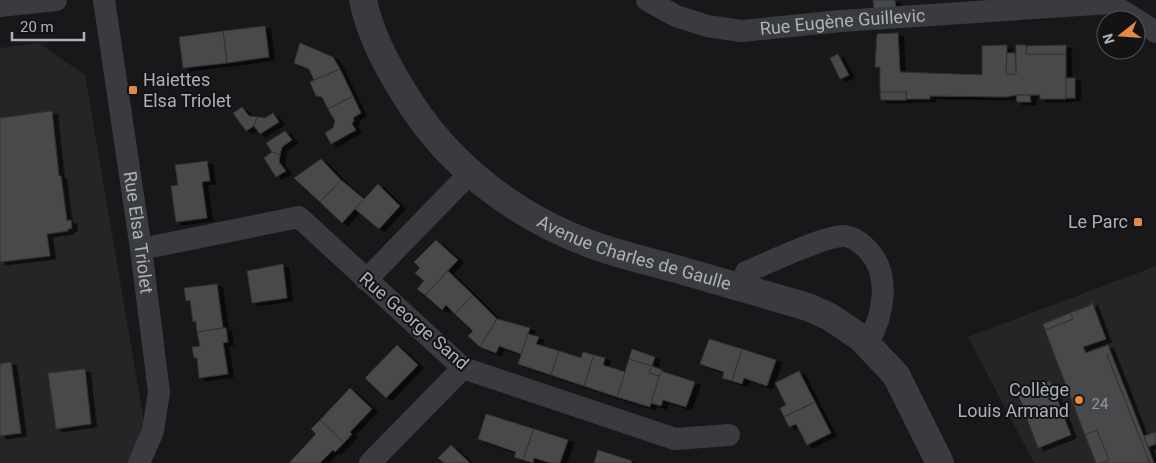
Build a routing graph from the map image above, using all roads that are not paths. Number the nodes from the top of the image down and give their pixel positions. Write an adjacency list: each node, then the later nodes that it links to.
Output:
1 (56, 0): 5 (street)
2 (104, 0): 8 (street, Rue Elsa Triolet)
3 (363, 0): 7 (street, Avenue Charles de Gaulle)
4 (647, 0): 6 (street, Rue Eugène Guillevic)
5 (0, 6)
6 (1156, 32)
7 (470, 173): 9 (street); 10 (street, Avenue Charles de Gaulle)
8 (141, 249): 9 (street, Rue George Sand); 14 (street, Rue Elsa Triolet)
9 (366, 280): 12 (street, Rue George Sand)
10 (740, 288): 11 (street, Avenue Charles de Gaulle); 11 (street)
11 (867, 344): 16 (street, Avenue Charles de Gaulle)
12 (463, 368): 13 (street, Rue George Sand); 15 (street)
13 (729, 435)
14 (139, 463)
15 (370, 463)
16 (940, 463)

